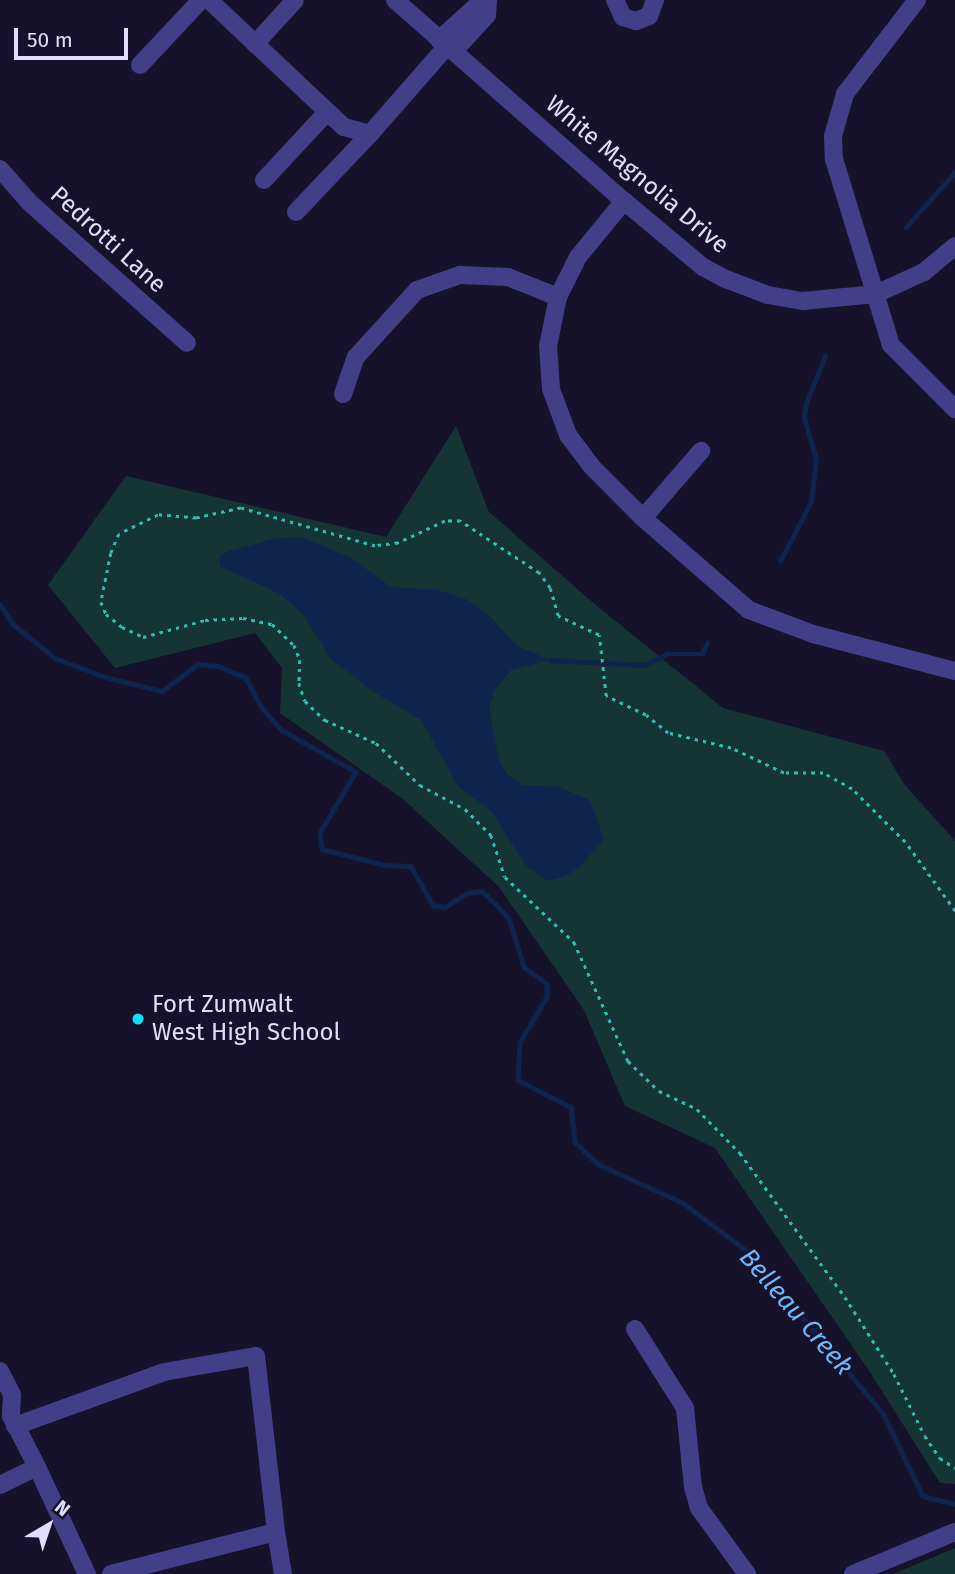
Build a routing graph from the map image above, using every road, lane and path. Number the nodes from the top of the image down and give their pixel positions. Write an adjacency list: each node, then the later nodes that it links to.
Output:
1 (201, 0): 11 (street)
2 (209, 0): 9 (street)
3 (295, 0): 9 (street)
4 (395, 0): 10 (street, White Magnolia Drive)
5 (485, 0): 10 (street)
6 (615, 0): 7 (street)
7 (655, 0)
8 (917, 0): 19 (street)
9 (255, 44): 12 (street)
10 (447, 46): 13 (street); 16 (street, White Magnolia Drive)
11 (139, 65)
12 (327, 111): 13 (street); 15 (street)
13 (370, 134): 17 (street)
14 (0, 169): 21 (street, Pedrotti Lane)
15 (264, 180)
16 (624, 201): 19 (street, White Magnolia Drive); 20 (street)
17 (296, 212)
18 (955, 246): 19 (street, White Magnolia Drive)
19 (876, 294): 23 (street)
20 (558, 298): 22 (street); 25 (street)
21 (187, 344)
22 (342, 394)
23 (955, 409)
24 (701, 452): 25 (street)
25 (643, 518): 26 (street)
26 (955, 671)
27 (955, 911): 32 (path)
28 (635, 1329): 39 (street)
29 (0, 1371): 30 (street)
30 (15, 1426): 31 (street); 34 (street)
31 (37, 1467): 33 (street); 36 (street)
32 (955, 1468)
33 (0, 1485)
34 (276, 1532): 37 (street); 38 (street)
35 (955, 1532): 40 (street)
36 (87, 1574)
37 (111, 1574)
38 (283, 1574)
39 (747, 1574)
40 (853, 1574)

